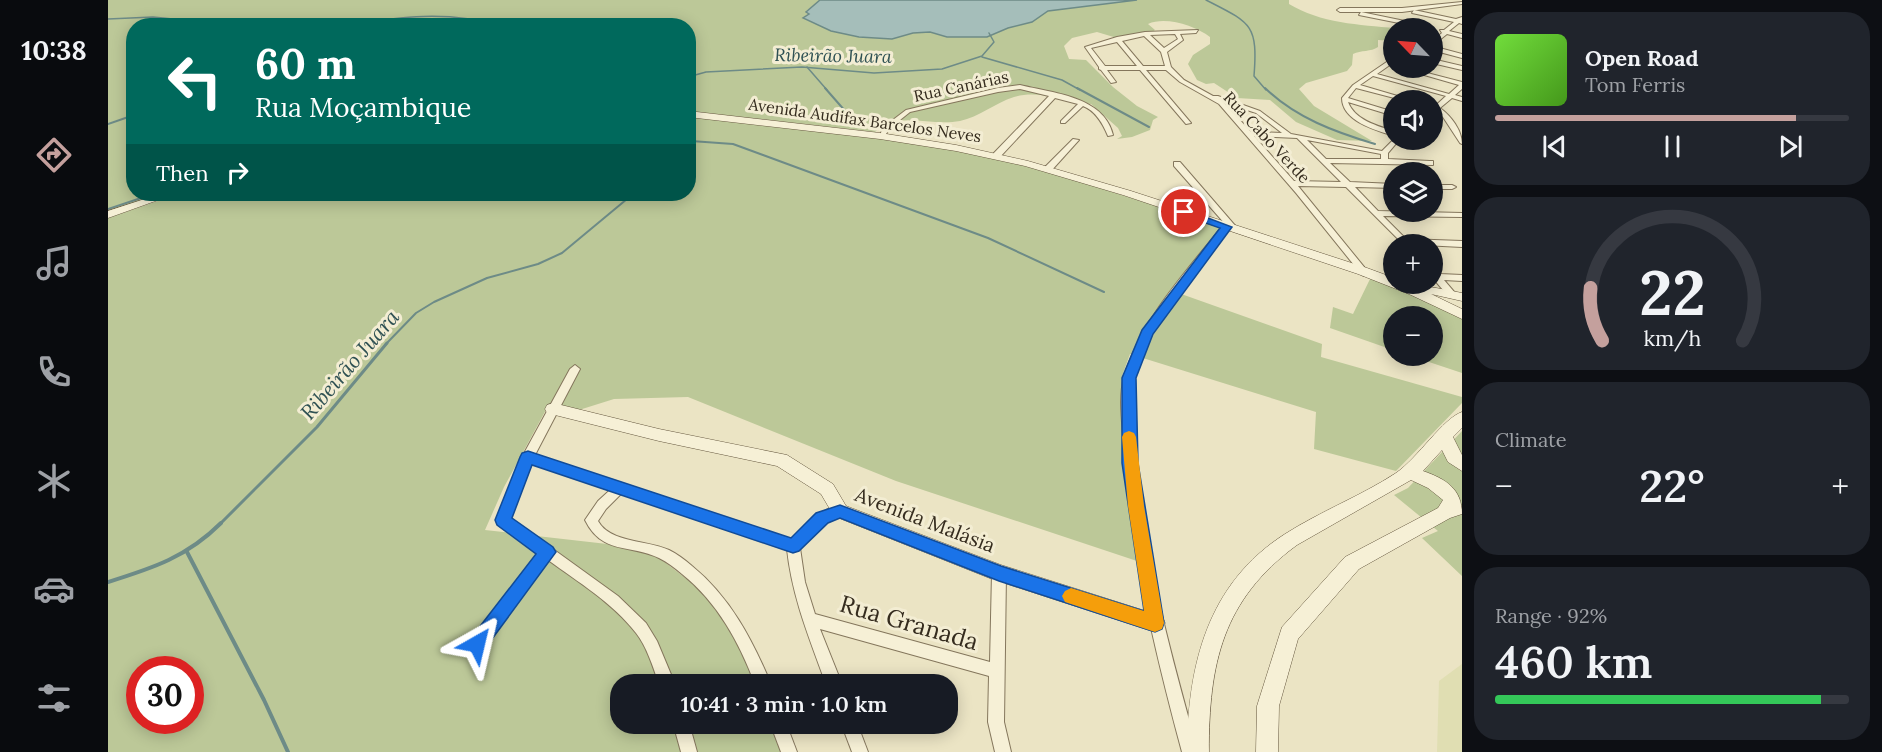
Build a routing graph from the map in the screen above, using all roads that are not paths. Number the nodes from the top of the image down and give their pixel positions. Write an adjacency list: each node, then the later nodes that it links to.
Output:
1 (1462, 3): 2 (street)
2 (1441, 5): 3 (street); 4 (street)
3 (1402, 10): 5 (street); 6 (street)
4 (1462, 10)
5 (1383, 19)
6 (1461, 20): 10 (street)
7 (1443, 31): 10 (street)
8 (1176, 32): 9 (street); 11 (street); 15 (street)
9 (1196, 32)
10 (1446, 32): 12 (street); 13 (street)
11 (1145, 34): 14 (street); 15 (street)
12 (1443, 35)
13 (1462, 36)
14 (1117, 39): 20 (street); 21 (street)
15 (1164, 51): 22 (street)
16 (1443, 51): 17 (street)
17 (1462, 56)
18 (1443, 64): 23 (street)
19 (1383, 65): 24 (street)
20 (1101, 68): 21 (street); 26 (street)
21 (1144, 68): 22 (street); 41 (street)
22 (1168, 68): 29 (street, Rua Cabo Verde)
23 (1462, 68)
24 (1371, 74): 28 (street); 32 (street)
25 (1438, 78): 27 (street)
26 (1113, 82)
27 (1462, 85): 32 (street)
28 (1355, 86): 30 (street); 33 (street)
29 (1204, 93): 43 (street, Rua Cabo Verde); 46 (street)
30 (1383, 93)
31 (1054, 95): 36 (street, Rua Canárias); 45 (street, Rua Canárias); 51 (street)
32 (1450, 96): 34 (street); 35 (street)
33 (1344, 99): 37 (street); 42 (street)
34 (1462, 99)
35 (1443, 102)
36 (1082, 103): 40 (street); 44 (street, Rua Canárias)
37 (1383, 111)
38 (1443, 114): 49 (street)
39 (696, 115): 45 (street, Avenida Audifax Barcelos Neves)
40 (1064, 122)
41 (1188, 123)
42 (1383, 130)
43 (1247, 134): 46 (street); 57 (street, Rua Cabo Verde)
44 (1110, 135)
45 (882, 136): 51 (street, Avenida Audifax Barcelos Neves)
46 (1290, 136): 47 (street)
47 (1299, 136): 52 (street); 53 (street)
48 (1075, 140): 56 (street)
49 (1462, 142)
50 (1390, 150): 52 (street)
51 (996, 156): 56 (street, Avenida Audifax Barcelos Neves)
52 (1385, 157): 53 (street); 54 (street)
53 (1324, 160): 58 (street)
54 (1422, 162)
55 (1177, 164): 66 (street)
56 (1048, 169): 66 (street, Avenida Audifax Barcelos Neves)
57 (1291, 183): 58 (street); 70 (street, Rua Cabo Verde)
58 (1349, 185): 59 (street); 63 (street)
59 (1383, 186)
60 (1443, 187): 61 (street)
61 (1452, 187)
62 (149, 201): 64 (street)
63 (1377, 213): 65 (street); 67 (street)
64 (108, 215)
65 (1462, 215)
66 (1230, 228): 70 (street, Avenida Audifax Barcelos Neves); 91 (street)
67 (1397, 234)
68 (1443, 244): 69 (street)
69 (1462, 244)
70 (1371, 275): 72 (street, Avenida Audifax Barcelos Neves); 76 (street, Avenida Audifax Barcelos Neves)
71 (1443, 275): 73 (street)
72 (1383, 278)
73 (1462, 279)
74 (1443, 282): 75 (street)
75 (1457, 295)
76 (1462, 315)
77 (575, 369): 78 (street)
78 (553, 409): 81 (street); 86 (street, Avenida Malásia)
79 (1462, 418): 80 (street)
80 (1444, 435): 82 (street); 83 (street)
81 (528, 457): 84 (street); 88 (street)
82 (1462, 465)
83 (1409, 473): 85 (street); 105 (street)
84 (621, 487): 87 (street); 95 (street)
85 (1453, 510): 106 (street)
86 (840, 511): 87 (street); 89 (street, Avenida Malásia)
87 (793, 546): 90 (street)
88 (547, 552): 92 (street); 94 (street)
89 (999, 573): 91 (street, Avenida Malásia); 93 (street)
90 (809, 619): 93 (street, Rua Granada); 96 (street)
91 (1155, 623): 104 (street)
92 (477, 644)
93 (997, 671): 103 (street)
94 (663, 674)
95 (759, 674)
96 (830, 674)
97 (684, 734): 100 (street)
98 (782, 734): 101 (street)
99 (853, 734): 102 (street)
100 (689, 752)
101 (789, 752)
102 (860, 752)
103 (1003, 752)
104 (1190, 752)
105 (1198, 752)
106 (1267, 752)

